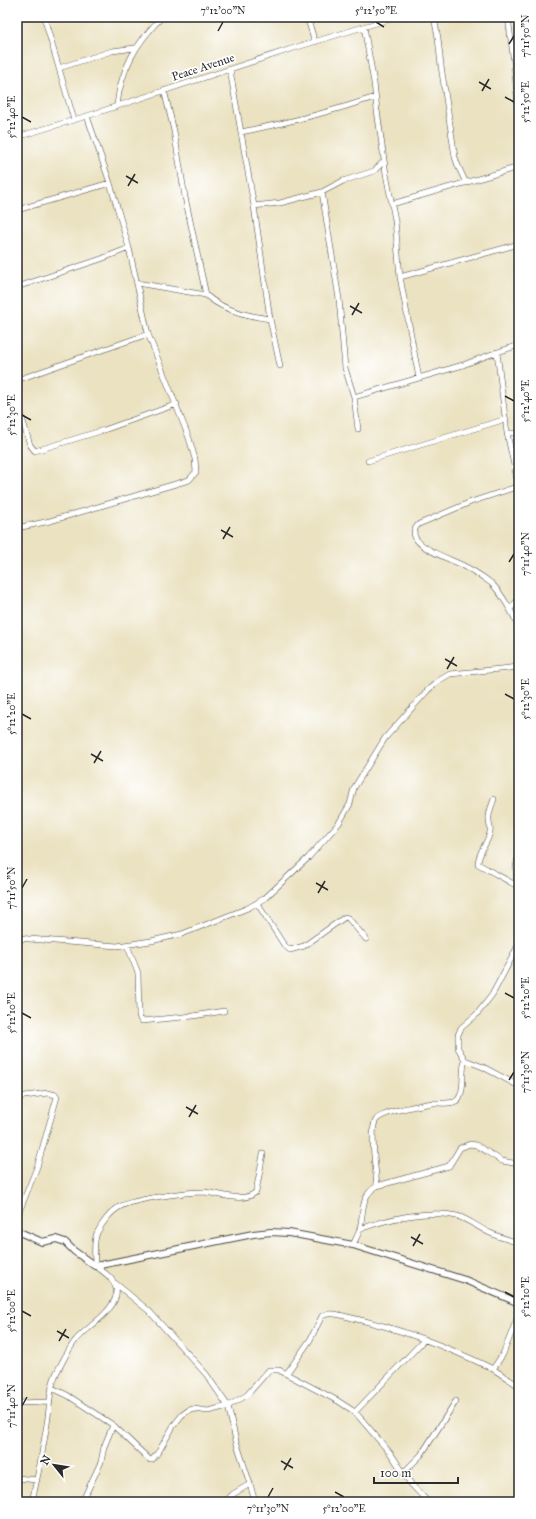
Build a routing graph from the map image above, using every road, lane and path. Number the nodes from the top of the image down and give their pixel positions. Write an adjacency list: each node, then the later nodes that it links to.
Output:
1 (44, 17): 10 (street)
2 (162, 17): 9 (street)
3 (307, 17): 8 (street)
4 (396, 17): 7 (street, Peace Avenue)
5 (434, 17): 25 (street)
6 (508, 17): 16 (street)
7 (364, 28): 8 (street, Peace Avenue); 13 (street)
8 (315, 42): 11 (street, Peace Avenue)
9 (135, 48): 10 (street); 14 (street)
10 (59, 68): 17 (street)
11 (230, 70): 12 (street, Peace Avenue); 18 (street)
12 (164, 90): 14 (street, Peace Avenue); 35 (street)
13 (375, 97): 18 (street); 20 (street)
14 (117, 105): 15 (street, Peace Avenue)
15 (87, 116): 17 (street, Peace Avenue); 24 (street)
16 (519, 118)
17 (74, 120): 19 (street, Peace Avenue)
18 (241, 132): 28 (street)
19 (17, 137)
20 (384, 161): 22 (street); 23 (street)
21 (519, 167): 25 (street)
22 (374, 171): 23 (street); 26 (street)
23 (386, 174): 27 (street)
24 (110, 183): 29 (street); 31 (street)
25 (466, 183): 27 (street)
26 (322, 192): 28 (street); 43 (street)
27 (392, 204): 32 (street)
28 (254, 206): 36 (street)
29 (17, 210)
30 (519, 244): 32 (street)
31 (129, 248): 33 (street); 34 (street)
32 (400, 277): 41 (street)
33 (137, 283): 35 (street); 37 (street)
34 (17, 286)
35 (206, 295): 36 (street)
36 (270, 319): 40 (street)
37 (148, 334): 42 (street); 45 (street)
38 (519, 345): 39 (street)
39 (497, 352): 41 (street); 46 (street)
40 (280, 366)
41 (419, 378): 43 (street)
42 (17, 380)
43 (354, 397): 47 (street)
44 (17, 401): 45 (street)
45 (177, 404): 52 (street)
46 (506, 419): 48 (street); 50 (street)
47 (358, 429)
48 (507, 433): 49 (street); 51 (street)
49 (519, 433)
50 (368, 461)
51 (519, 487): 54 (street)
52 (17, 528)
53 (519, 599): 54 (street)
54 (510, 609): 55 (street)
55 (519, 627)
56 (519, 666): 62 (street)
57 (519, 773): 58 (street)
58 (519, 793)
59 (494, 799): 61 (street)
60 (519, 853): 61 (street)
61 (518, 886)
62 (257, 903): 64 (street); 66 (street)
63 (17, 938): 66 (street)
64 (366, 939)
65 (519, 944): 68 (street)
66 (127, 945): 67 (street)
67 (224, 1011)
68 (465, 1060): 69 (street); 73 (street)
69 (519, 1086)
70 (17, 1097): 74 (street)
71 (263, 1154): 80 (street)
72 (519, 1164): 73 (street)
73 (377, 1186): 75 (street)
74 (17, 1217)
75 (360, 1229): 78 (street); 79 (street)
76 (17, 1231): 80 (street)
77 (519, 1236): 78 (street)
78 (517, 1242)
79 (353, 1245): 80 (street); 82 (street)
80 (95, 1266): 81 (street)
81 (115, 1284): 88 (street); 92 (street)
82 (519, 1303)
83 (519, 1314): 85 (street)
84 (425, 1339): 85 (street); 86 (street); 93 (street)
85 (493, 1369): 87 (street)
86 (287, 1373): 92 (street); 93 (street)
87 (519, 1386)
88 (52, 1388): 90 (street); 94 (street)
89 (456, 1401): 95 (street)
90 (50, 1402): 91 (street); 97 (street)
91 (17, 1403)
92 (228, 1406): 94 (street); 98 (street)
93 (355, 1412): 95 (street)
94 (113, 1425): 100 (street)
95 (403, 1473): 103 (street)
96 (17, 1478): 97 (street)
97 (37, 1480): 99 (street)
98 (250, 1484): 101 (street); 102 (street)
99 (32, 1502)
100 (82, 1502)
101 (225, 1502)
102 (255, 1502)
103 (428, 1502)

